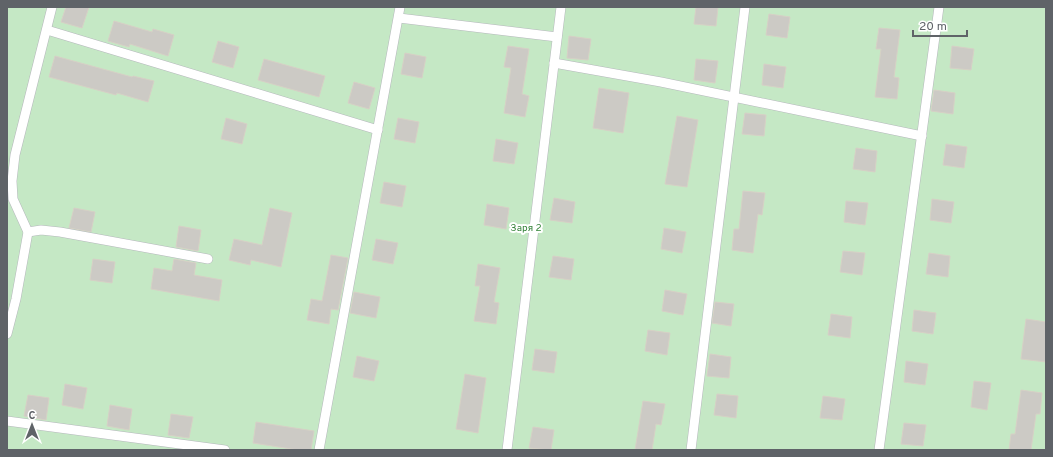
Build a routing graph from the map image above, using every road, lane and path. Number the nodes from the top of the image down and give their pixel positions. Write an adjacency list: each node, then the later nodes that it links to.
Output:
1 (52, 7): 7 (lane)
2 (400, 7): 6 (lane)
3 (561, 7): 8 (lane)
4 (745, 7): 10 (lane)
5 (939, 7): 12 (lane)
6 (399, 18): 8 (lane); 11 (lane)
7 (47, 30): 11 (lane); 13 (lane)
8 (557, 37): 9 (lane)
9 (554, 63): 10 (lane); 19 (lane)
10 (733, 97): 12 (lane); 20 (lane)
11 (378, 130): 18 (lane)
12 (922, 136): 21 (lane)
13 (28, 232): 14 (lane); 15 (lane)
14 (208, 259)
15 (7, 334)
16 (7, 422): 17 (lane)
17 (225, 450)
18 (319, 450)
19 (508, 450)
20 (691, 450)
21 (879, 450)

